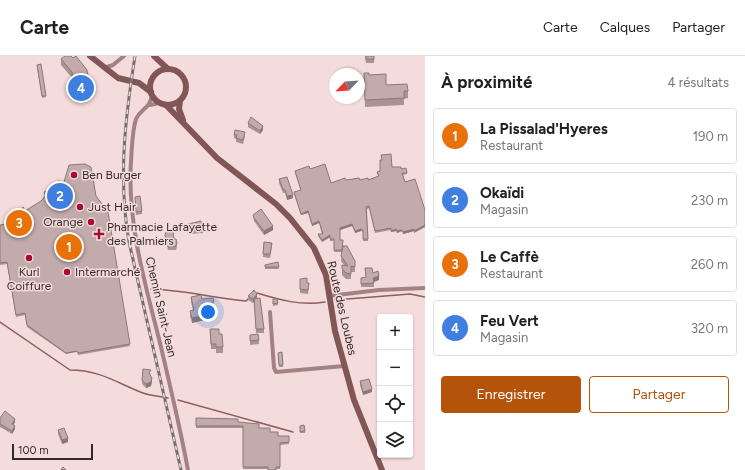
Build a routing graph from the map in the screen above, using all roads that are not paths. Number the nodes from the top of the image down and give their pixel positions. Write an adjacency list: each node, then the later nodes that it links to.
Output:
1 (90, 56): 4 (main road)
2 (124, 56): 4 (street)
3 (154, 57): 5 (main road); 6 (main road)
4 (104, 68): 7 (main road)
5 (168, 69): 6 (main road); 9 (main road)
6 (154, 76): 7 (main road); 8 (main road)
7 (139, 83): 8 (main road)
8 (152, 93): 10 (main road); 11 (street)
9 (180, 100): 10 (main road); 12 (main road, Route des Loubes)
10 (163, 104): 11 (street); 12 (main road, Route des Loubes)
11 (150, 105): 17 (street, Chemin Saint-Jean)
12 (188, 128): 14 (main road, Route des Loubes)
13 (425, 288): 14 (street)
14 (330, 296): 16 (main road, Route des Loubes)
15 (270, 312): 16 (street)
16 (344, 366): 18 (main road, Route des Loubes)
17 (188, 470)
18 (382, 470)

